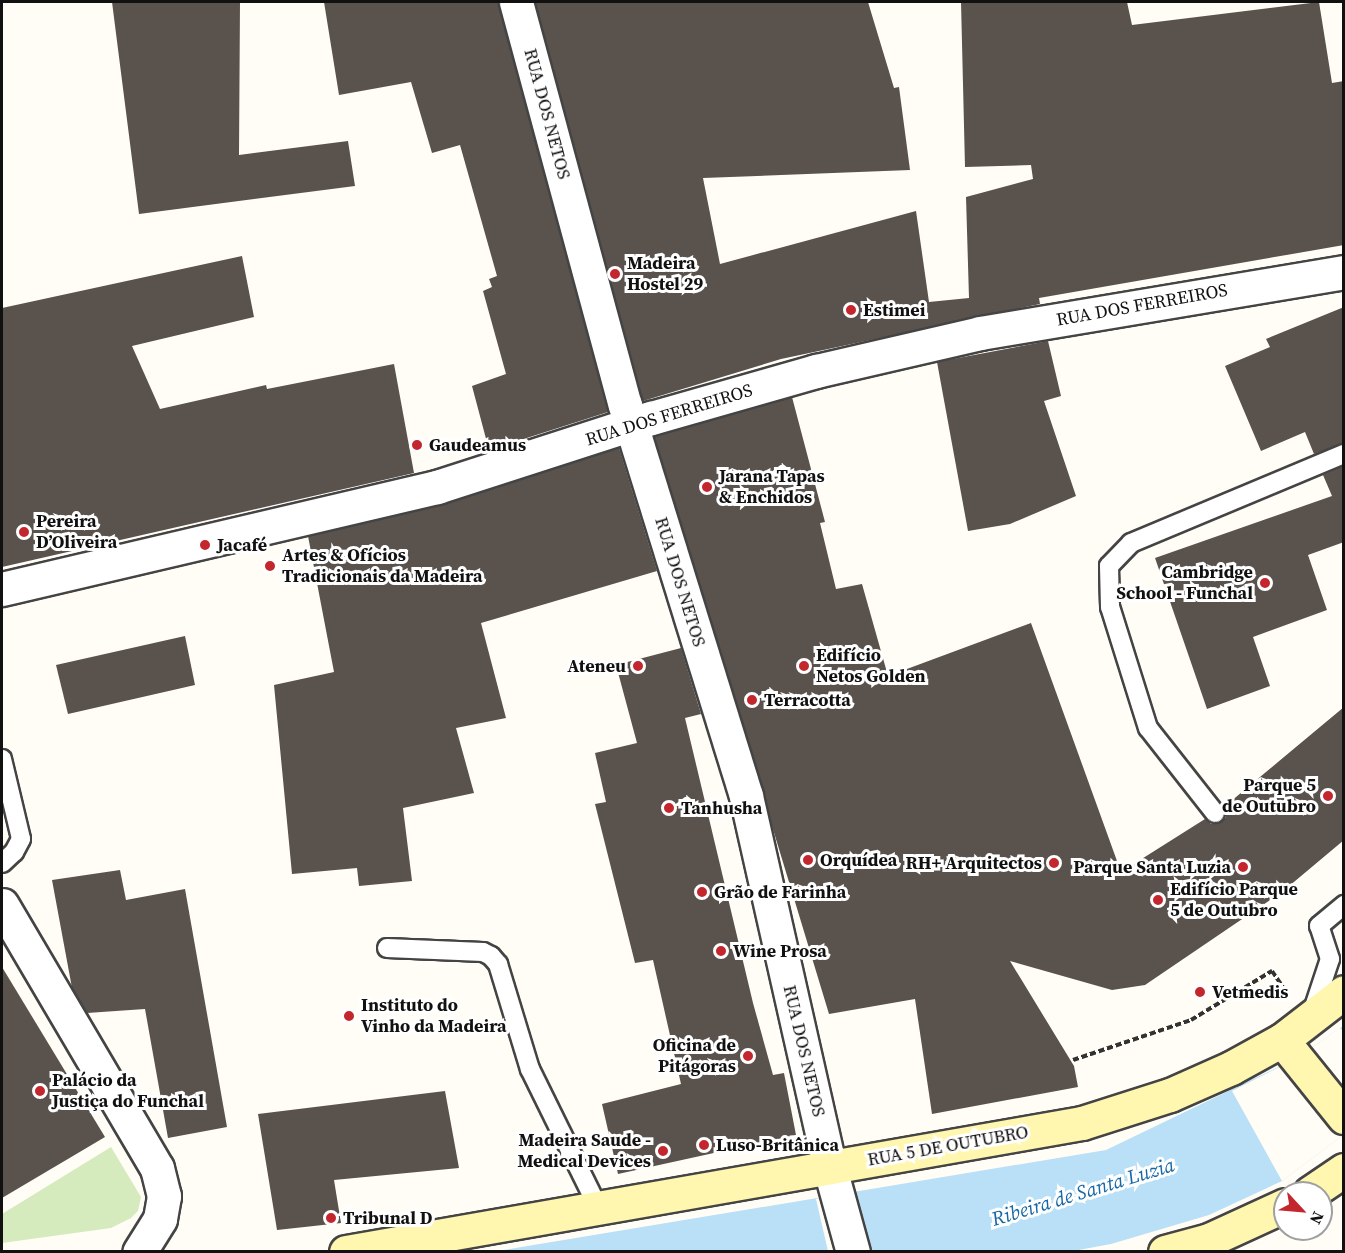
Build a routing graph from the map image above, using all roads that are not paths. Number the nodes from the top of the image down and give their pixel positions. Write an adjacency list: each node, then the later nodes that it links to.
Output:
1 (516, 2): 3 (street, RUA DOS NETOS)
2 (1344, 272): 3 (street, RUA DOS FERREIROS)
3 (631, 426): 5 (street, RUA DOS FERREIROS); 16 (street, RUA DOS NETOS)
4 (1344, 454): 7 (lane)
5 (2, 589)
6 (2, 759): 8 (lane)
7 (1215, 813)
8 (2, 863)
9 (2, 905): 21 (street)
10 (1344, 905): 13 (lane)
11 (387, 948): 19 (lane)
12 (1344, 992): 13 (main road, RUA 5 DE OUTUBRO)
13 (1310, 1022): 14 (main road, RUA 5 DE OUTUBRO)
14 (1282, 1040): 15 (main road); 16 (main road, RUA 5 DE OUTUBRO)
15 (1344, 1117)
16 (829, 1165): 19 (main road, RUA 5 DE OUTUBRO); 23 (street, RUA DOS NETOS)
17 (1344, 1170): 18 (main road)
18 (1328, 1181)
19 (598, 1207): 22 (main road, RUA 5 DE OUTUBRO)
20 (1273, 1211): 24 (main road)
21 (139, 1251)
22 (346, 1251)
23 (853, 1251)
24 (1165, 1251)

